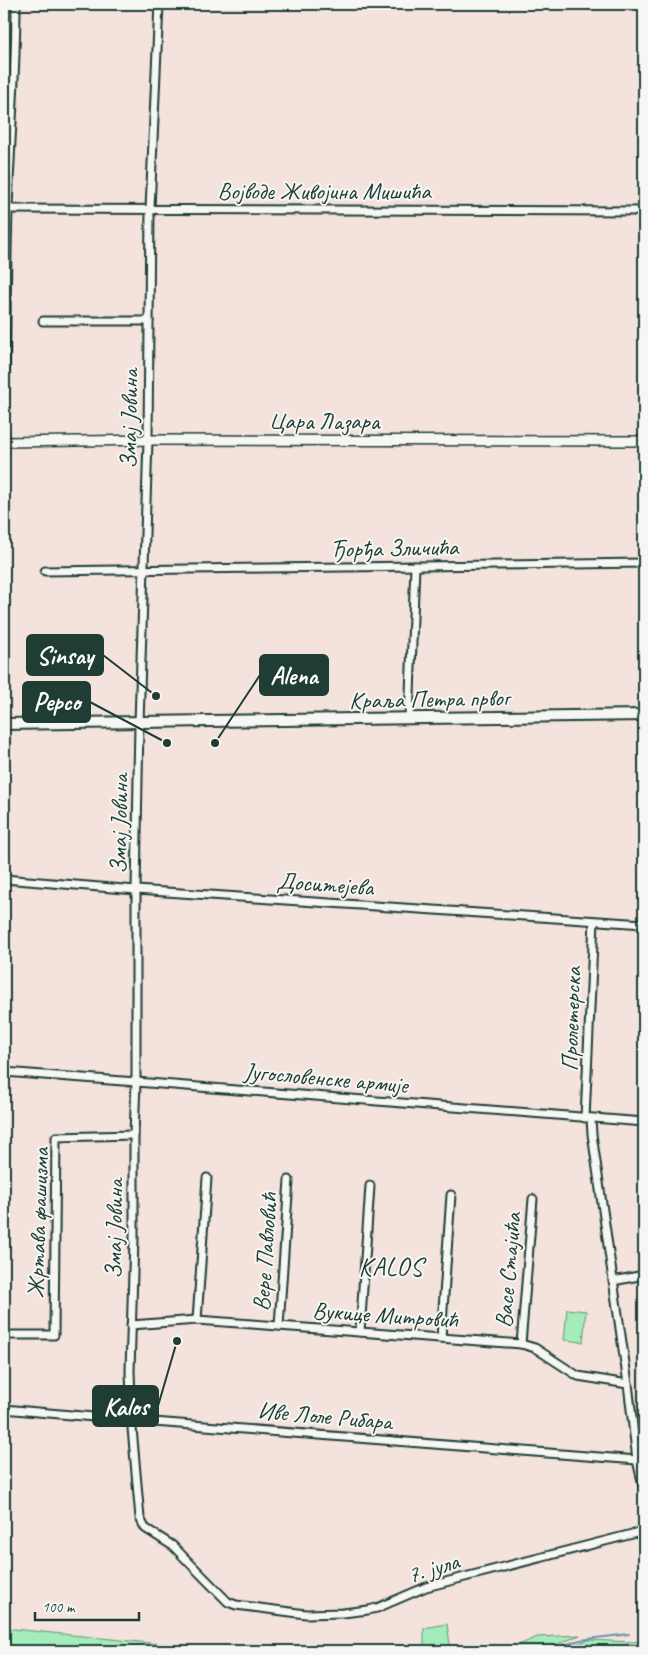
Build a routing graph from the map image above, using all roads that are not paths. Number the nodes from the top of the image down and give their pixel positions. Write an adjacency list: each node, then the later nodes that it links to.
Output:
1 (16, 4): 3 (street)
2 (159, 4): 4 (street, Змај Јовина)
3 (6, 209): 4 (street, Војводе Живојина Мишића); 8 (street)
4 (150, 209): 5 (street, Војводе Живојина Мишића); 7 (street, Змај Јовина)
5 (644, 211)
6 (42, 321): 7 (street)
7 (149, 321): 10 (street, Змај Јовина)
8 (5, 323): 9 (street)
9 (4, 419)
10 (148, 440): 11 (street, Цара Лазара); 12 (street, Цара Лазара); 16 (street, Змај Јовина)
11 (644, 441)
12 (4, 442)
13 (644, 564): 14 (street, Ђорђа Зличића)
14 (415, 566): 16 (street, Ђорђа Зличића); 18 (street)
15 (46, 571): 16 (street, Ђорђа Зличића)
16 (144, 571): 19 (street, Змај Јовина)
17 (644, 715): 18 (main road, Краља Петра првог)
18 (409, 719): 19 (main road, Краља Петра првог)
19 (139, 723): 20 (main road, Краља Петра првог); 22 (street, Змај Јовина)
20 (4, 724)
21 (4, 879): 22 (street, Доситејева)
22 (136, 890): 23 (street, Доситејева); 26 (street, Змај Јовина)
23 (594, 921): 24 (street, Доситејева); 27 (street, Пролетерска)
24 (644, 924)
25 (4, 1072): 26 (street, Југословенске армије)
26 (136, 1082): 27 (street, Југословенске армије); 29 (street, Змај Јовина)
27 (588, 1118): 28 (street, Југословенске армије); 36 (street, Пролетерска)
28 (644, 1122)
29 (134, 1135): 38 (street, Змај Јовина); 41 (street, Жртава фашизма)
30 (207, 1178): 37 (street)
31 (289, 1180): 39 (street, Вере Павловић)
32 (370, 1186): 40 (street)
33 (450, 1195): 42 (street)
34 (533, 1199): 43 (street, Васе Стајића)
35 (644, 1275): 36 (street)
36 (613, 1281): 44 (street, Пролетерска)
37 (197, 1320): 38 (street, Вукице Митровић); 39 (street, Вукице Митровић)
38 (131, 1326): 46 (street, Змај Јовина)
39 (279, 1326): 40 (street, Вукице Митровић)
40 (360, 1332): 42 (street, Вукице Митровић)
41 (4, 1335)
42 (440, 1338): 43 (street, Вукице Митровић)
43 (521, 1344): 44 (street, Вукице Митровић)
44 (628, 1384): 47 (street, Пролетерска)
45 (4, 1408): 46 (street, Иве Лоле Рибара)
46 (132, 1420): 47 (street, Иве Лоле Рибара); 50 (street, Змај Јовина)
47 (641, 1459): 48 (street, Пролетерска)
48 (644, 1490)
49 (644, 1531): 50 (street, 7. јула)
50 (231, 1604)

